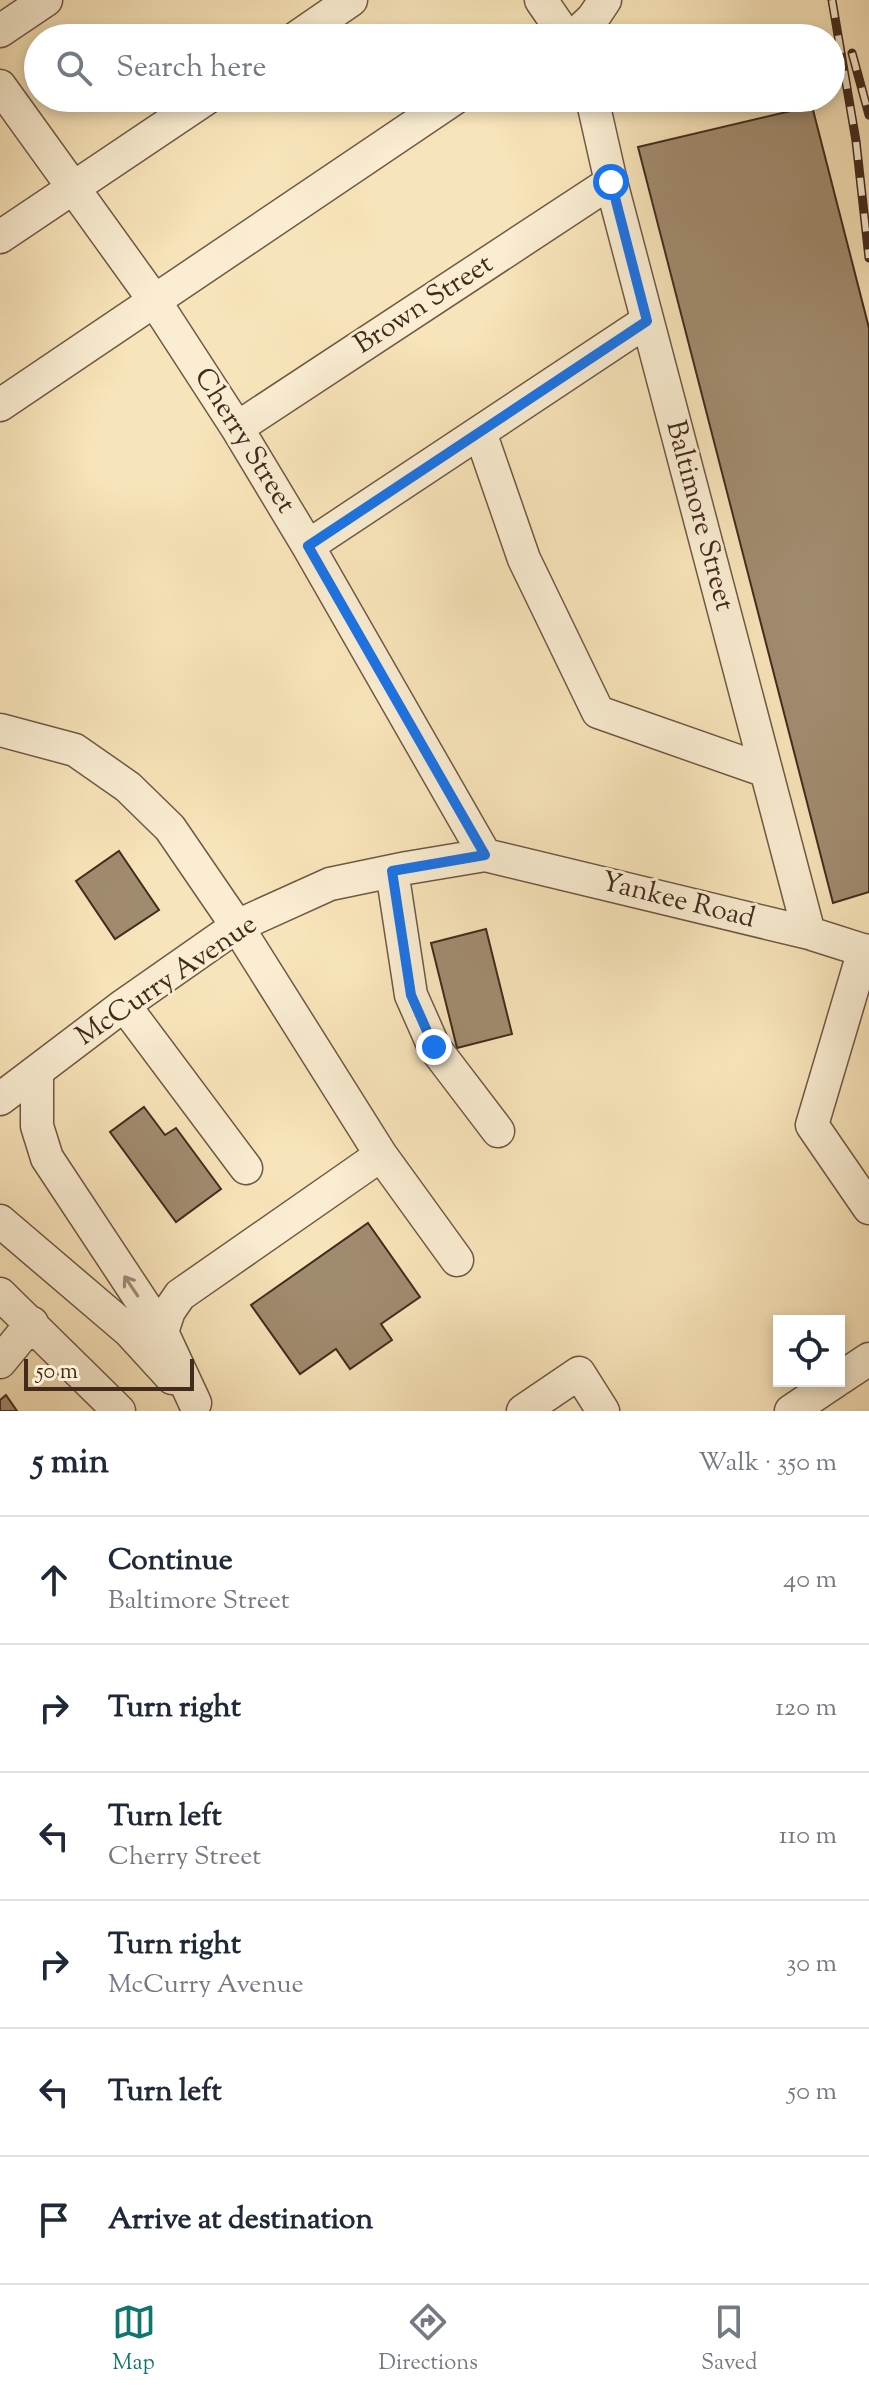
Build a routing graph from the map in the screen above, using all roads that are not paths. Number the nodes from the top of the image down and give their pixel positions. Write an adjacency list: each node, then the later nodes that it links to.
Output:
1 (46, 0): 8 (street)
2 (351, 0): 5 (street)
3 (541, 0): 6 (street)
4 (605, 0): 7 (street)
5 (316, 24)
6 (555, 24)
7 (582, 24)
8 (0, 31)
9 (0, 86): 14 (street, Cherry Street)
10 (186, 112): 14 (street)
11 (434, 112): 16 (street)
12 (595, 112): 13 (street, Baltimore Street)
13 (611, 182): 17 (street, Baltimore Street); 19 (street, Brown Street)
14 (73, 189): 15 (street); 16 (street, Cherry Street)
15 (0, 237)
16 (154, 300): 18 (street); 19 (street, Cherry Street)
17 (647, 321): 20 (street); 23 (street, Baltimore Street)
18 (0, 405)
19 (237, 428): 21 (street, Cherry Street)
20 (480, 432): 21 (street); 23 (street)
21 (308, 546): 24 (street, Cherry Street)
22 (0, 730): 26 (street)
23 (766, 771): 27 (street, Baltimore Street)
24 (485, 855): 25 (street, McCurry Avenue); 27 (street, Yankee Road)
25 (392, 871): 26 (street, McCurry Avenue); 32 (street)
26 (237, 926): 29 (street, McCurry Avenue); 33 (street)
27 (809, 933): 28 (street, Yankee Road)
28 (866, 951): 35 (street)
29 (124, 1005): 30 (street, McCurry Avenue); 34 (street)
30 (37, 1073): 31 (street, McCurry Avenue); 40 (street, one-way to 30)
31 (0, 1099)
32 (498, 1131)
33 (381, 1155): 37 (street); 40 (street)
34 (246, 1168)
35 (869, 1208)
36 (0, 1221): 45 (street)
37 (457, 1260)
38 (0, 1294): 39 (street)
39 (32, 1323): 42 (street); 46 (street)
40 (162, 1332): 45 (street)
41 (869, 1359): 43 (street)
42 (0, 1362)
43 (845, 1375)
44 (827, 1387): 49 (street)
45 (198, 1407)
46 (119, 1411)
47 (523, 1411): 48 (street)
48 (603, 1411)
49 (791, 1411)

